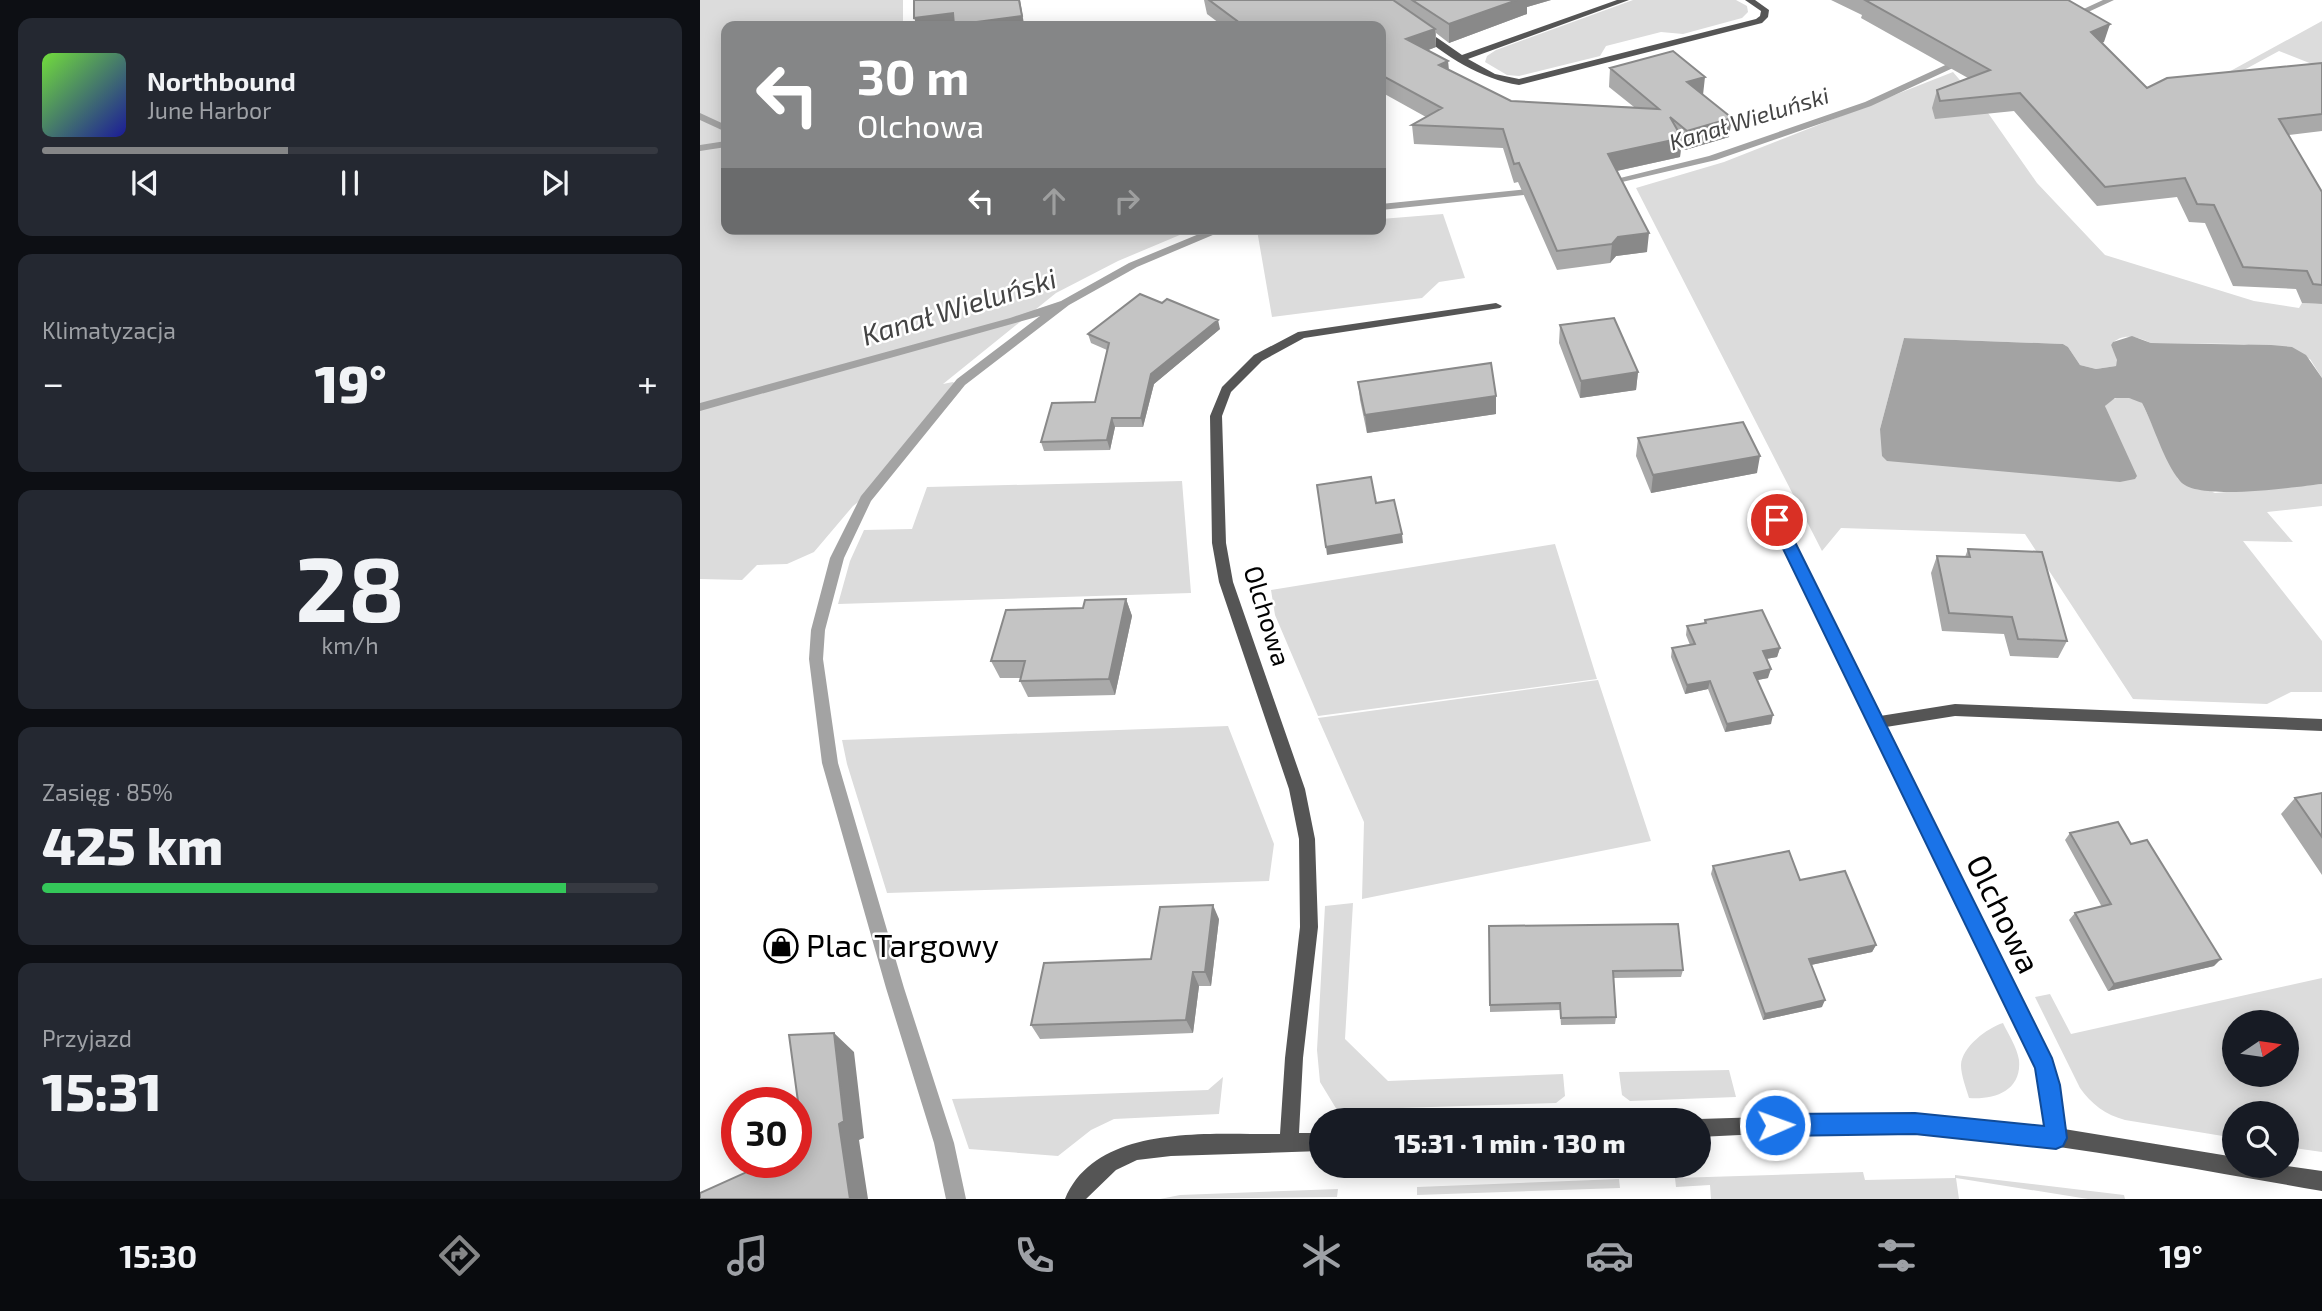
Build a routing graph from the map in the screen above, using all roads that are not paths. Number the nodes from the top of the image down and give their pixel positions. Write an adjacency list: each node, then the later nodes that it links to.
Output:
1 (1625, 0): 4 (street)
2 (1749, 0): 4 (street)
3 (1408, 21): 4 (street)
4 (1462, 58)
5 (1496, 306): 12 (street, Olchowa)
6 (1777, 520): 7 (street, Olchowa)
7 (1875, 723): 8 (street); 10 (street, Olchowa)
8 (2322, 725)
9 (1711, 1128): 10 (street)
10 (2056, 1138): 13 (street)
11 (1309, 1142): 12 (street)
12 (1289, 1143): 14 (street)
13 (2322, 1181)
14 (1075, 1199)

